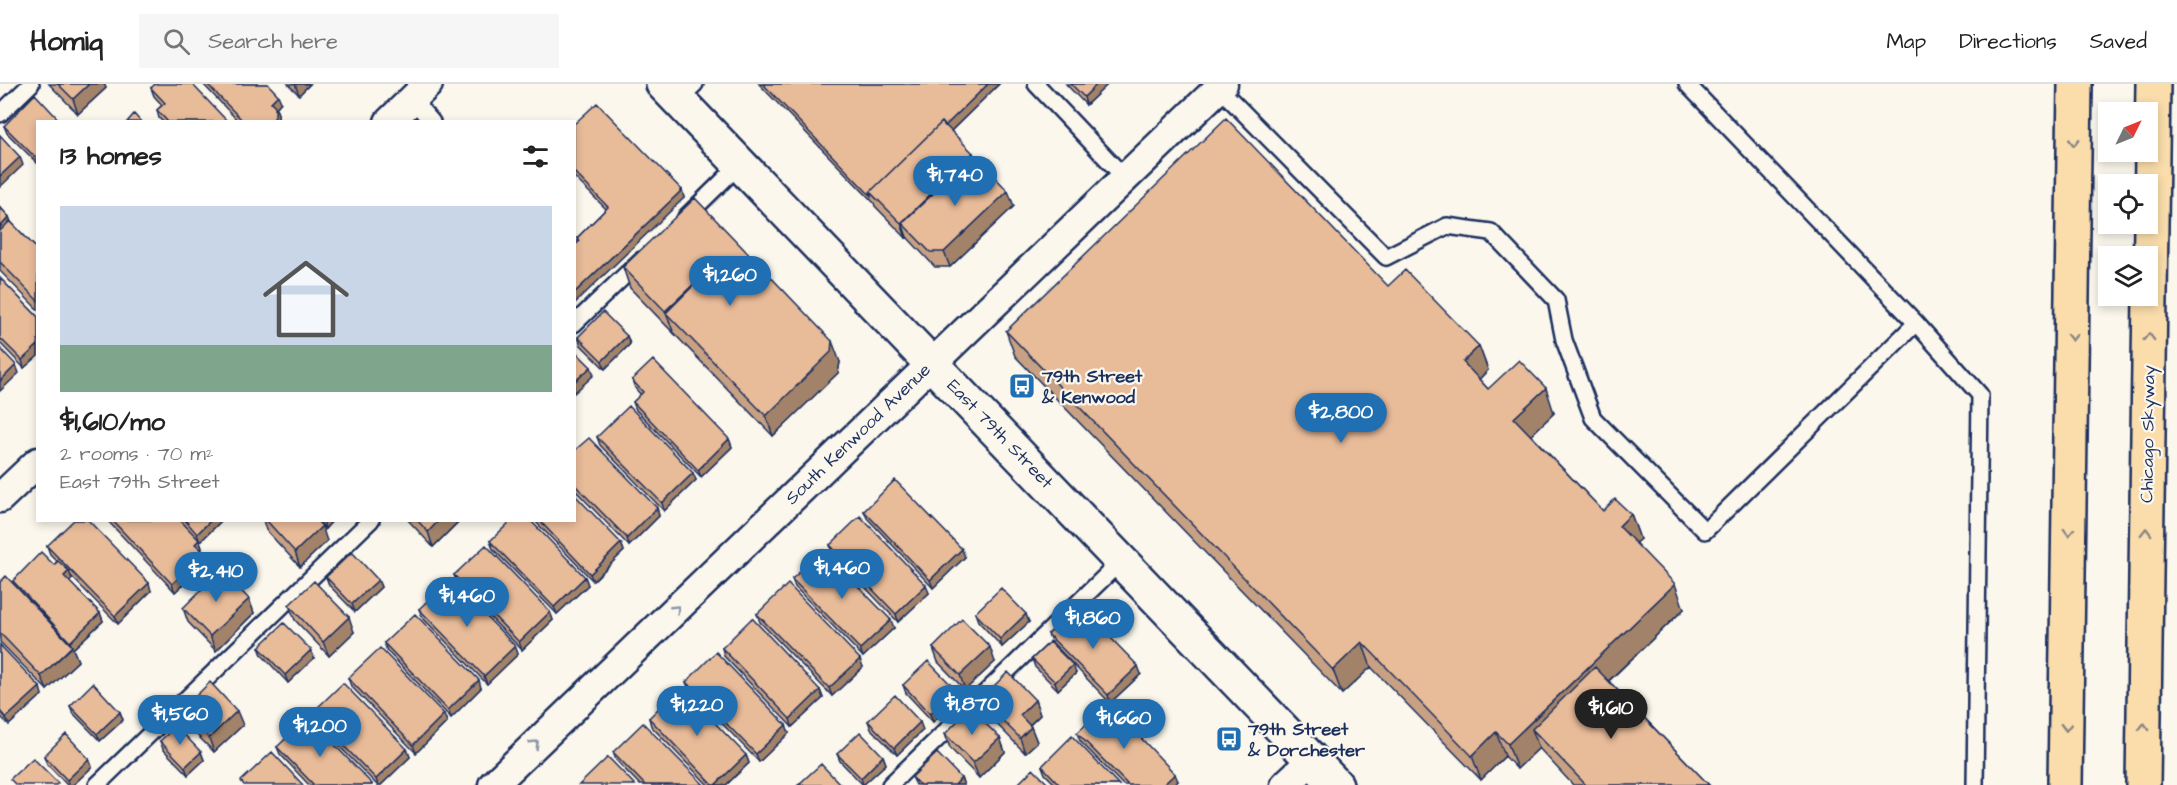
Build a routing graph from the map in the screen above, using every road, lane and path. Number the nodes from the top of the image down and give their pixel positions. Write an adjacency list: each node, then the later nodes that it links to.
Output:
1 (31, 84): 9 (lane)
2 (1036, 84): 13 (lane)
3 (1687, 84): 17 (lane)
4 (2075, 84): 30 (highway, one-way to 30)
5 (2153, 84): 31 (highway, Chicago Skyway, one-way to 5)
6 (1221, 86): 13 (street, South Kenwood Avenue); 17 (lane)
7 (679, 89): 12 (main road, East 79th Street)
8 (420, 92): 10 (street); 11 (lane)
9 (0, 114)
10 (391, 120)
11 (431, 120)
12 (740, 164): 14 (lane); 18 (main road, East 79th Street)
13 (1125, 178): 18 (street, South Kenwood Avenue)
14 (675, 227)
15 (650, 251): 16 (lane)
16 (576, 322)
17 (1916, 323): 29 (lane)
18 (931, 363): 22 (main road, East 79th Street); 25 (street, South Kenwood Avenue, one-way to 18)
19 (36, 464): 20 (street)
20 (0, 498)
21 (369, 522): 24 (lane)
22 (1121, 561): 23 (main road, East 79th Street); 26 (lane)
23 (1312, 760): 27 (street); 28 (main road, East 79th Street)
24 (97, 785)
25 (493, 785)
26 (890, 785)
27 (1285, 785)
28 (1336, 785)
29 (1975, 785)
30 (2065, 785)
31 (2143, 785)

